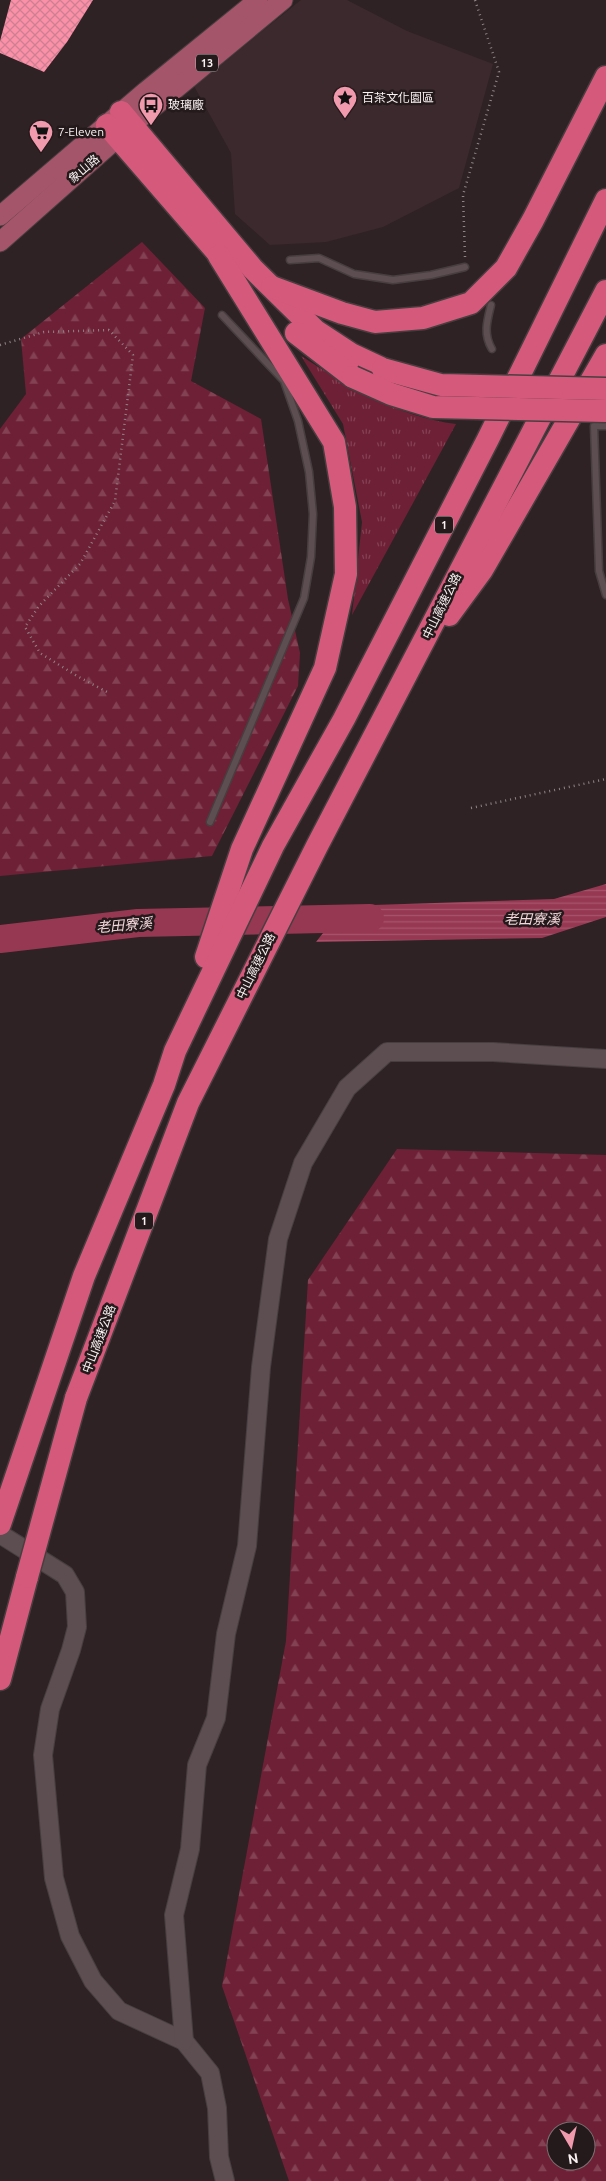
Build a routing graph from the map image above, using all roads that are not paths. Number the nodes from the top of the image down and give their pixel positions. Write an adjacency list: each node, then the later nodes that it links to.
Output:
1 (258, 0): 4 (main road, 象山路 / 13)
2 (283, 0): 4 (main road, 象山路 / 13)
3 (606, 77): 11 (highway)
4 (120, 125): 6 (main road, 象山路 / 13); 7 (main road, 象山路 / 13); 8 (highway); 11 (highway)
5 (606, 200): 23 (highway, 1)
6 (0, 216)
7 (0, 240)
8 (219, 256): 18 (highway, bridge); 23 (highway)
9 (290, 260): 10 (lane)
10 (465, 267)
11 (272, 287): 17 (highway, bridge)
12 (606, 291): 21 (highway, 中山高速公路 / 1)
13 (491, 305): 15 (lane)
14 (222, 315): 22 (lane)
15 (492, 349)
16 (606, 354): 21 (highway)
17 (606, 389)
18 (606, 411)
19 (606, 426): 20 (lane)
20 (606, 595)
21 (415, 660): 27 (highway, 中山高速公路 / 1, bridge)
22 (210, 822)
23 (175, 1051): 25 (highway, 1)
24 (606, 1059): 28 (street)
25 (0, 1524)
26 (0, 1534): 28 (street)
27 (0, 1679)
28 (184, 2040): 29 (street)
29 (225, 2181)

